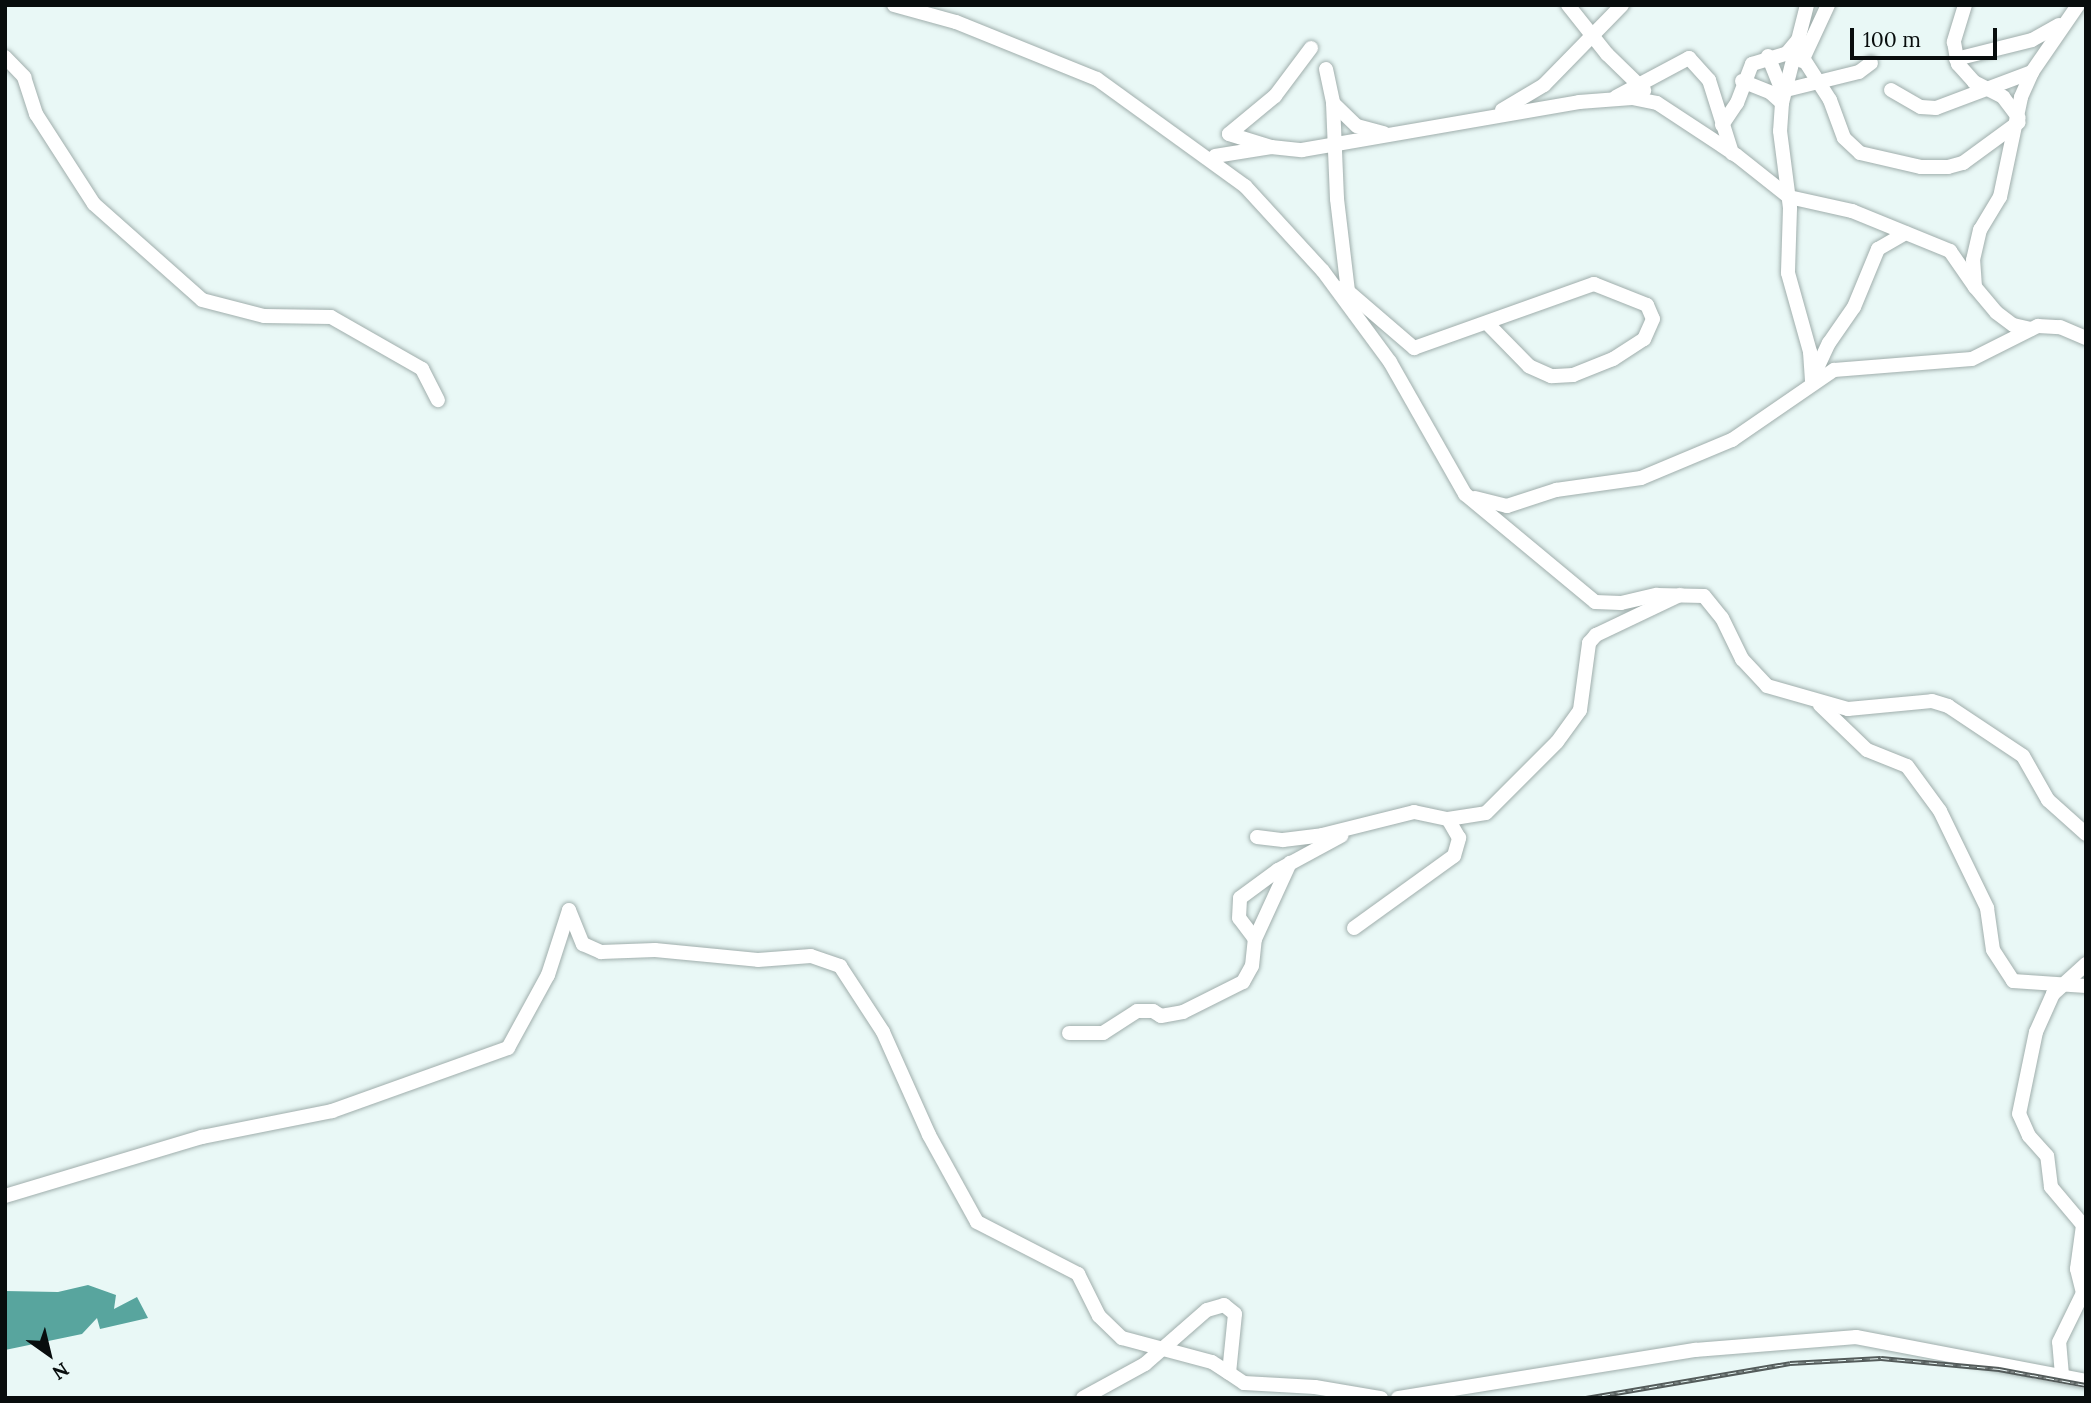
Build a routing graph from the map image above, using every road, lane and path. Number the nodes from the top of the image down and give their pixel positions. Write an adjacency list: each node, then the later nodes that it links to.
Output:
1 (894, 5): 37 (street)
2 (1568, 5): 9 (street)
3 (1622, 5): 9 (street)
4 (1828, 5): 13 (street)
5 (1965, 5): 14 (street)
6 (1806, 7): 8 (street)
7 (2075, 11): 14 (street); 17 (street)
8 (1800, 37): 11 (street); 13 (street); 23 (street)
9 (1593, 39): 20 (street); 27 (street)
10 (1311, 48): 32 (street)
11 (1768, 56): 18 (street); 23 (street)
12 (5, 57): 44 (street)
13 (1803, 58): 19 (street); 23 (street)
14 (1956, 59): 21 (street)
15 (1871, 63): 19 (street)
16 (1326, 69): 25 (street)
17 (2032, 72): 21 (street); 28 (street)
18 (1742, 81): 23 (street); 29 (street)
19 (1816, 83): 23 (street); 28 (street)
20 (1639, 86): 24 (street); 26 (street); 29 (street)
21 (1987, 89): 22 (street); 28 (street)
22 (1891, 90)
23 (1784, 97): 35 (street)
24 (1615, 98): 26 (street); 27 (street)
25 (1333, 103): 30 (street); 31 (street)
26 (1657, 103): 33 (street)
27 (1485, 117): 30 (street)
28 (2019, 120): 38 (street)
29 (1722, 125): 33 (street)
30 (1391, 135): 31 (street)
31 (1334, 144): 32 (street); 39 (street)
32 (1270, 146): 34 (street)
33 (1732, 153): 35 (street)
34 (1215, 156)
35 (1789, 197): 36 (street); 43 (street)
36 (1906, 233): 38 (street); 43 (street)
37 (1323, 271): 39 (street); 45 (street)
38 (1975, 287): 41 (street)
39 (1348, 292): 40 (street)
40 (1488, 324): 40 (street)
41 (2031, 329): 42 (street); 43 (street)
42 (2086, 338)
43 (1812, 381): 45 (street)
44 (438, 400)
45 (1465, 494): 46 (street)
46 (1683, 593): 47 (street); 48 (street)
47 (1821, 705): 50 (street); 56 (street)
48 (1448, 818): 49 (street); 53 (street)
49 (1377, 819): 51 (street); 52 (street)
50 (2086, 834)
51 (1257, 836)
52 (1290, 863): 54 (street); 54 (street)
53 (1354, 928)
54 (1255, 939): 58 (street)
55 (2086, 964): 56 (street)
56 (2067, 982): 57 (street); 62 (street)
57 (2086, 986)
58 (1069, 1033)
59 (5, 1196): 60 (street)
60 (1168, 1349): 61 (street); 61 (street); 64 (street)
61 (1229, 1373): 65 (street)
62 (2062, 1376): 63 (street); 66 (street)
63 (2086, 1381)
64 (1083, 1398)
65 (1381, 1398)
66 (1398, 1398)

